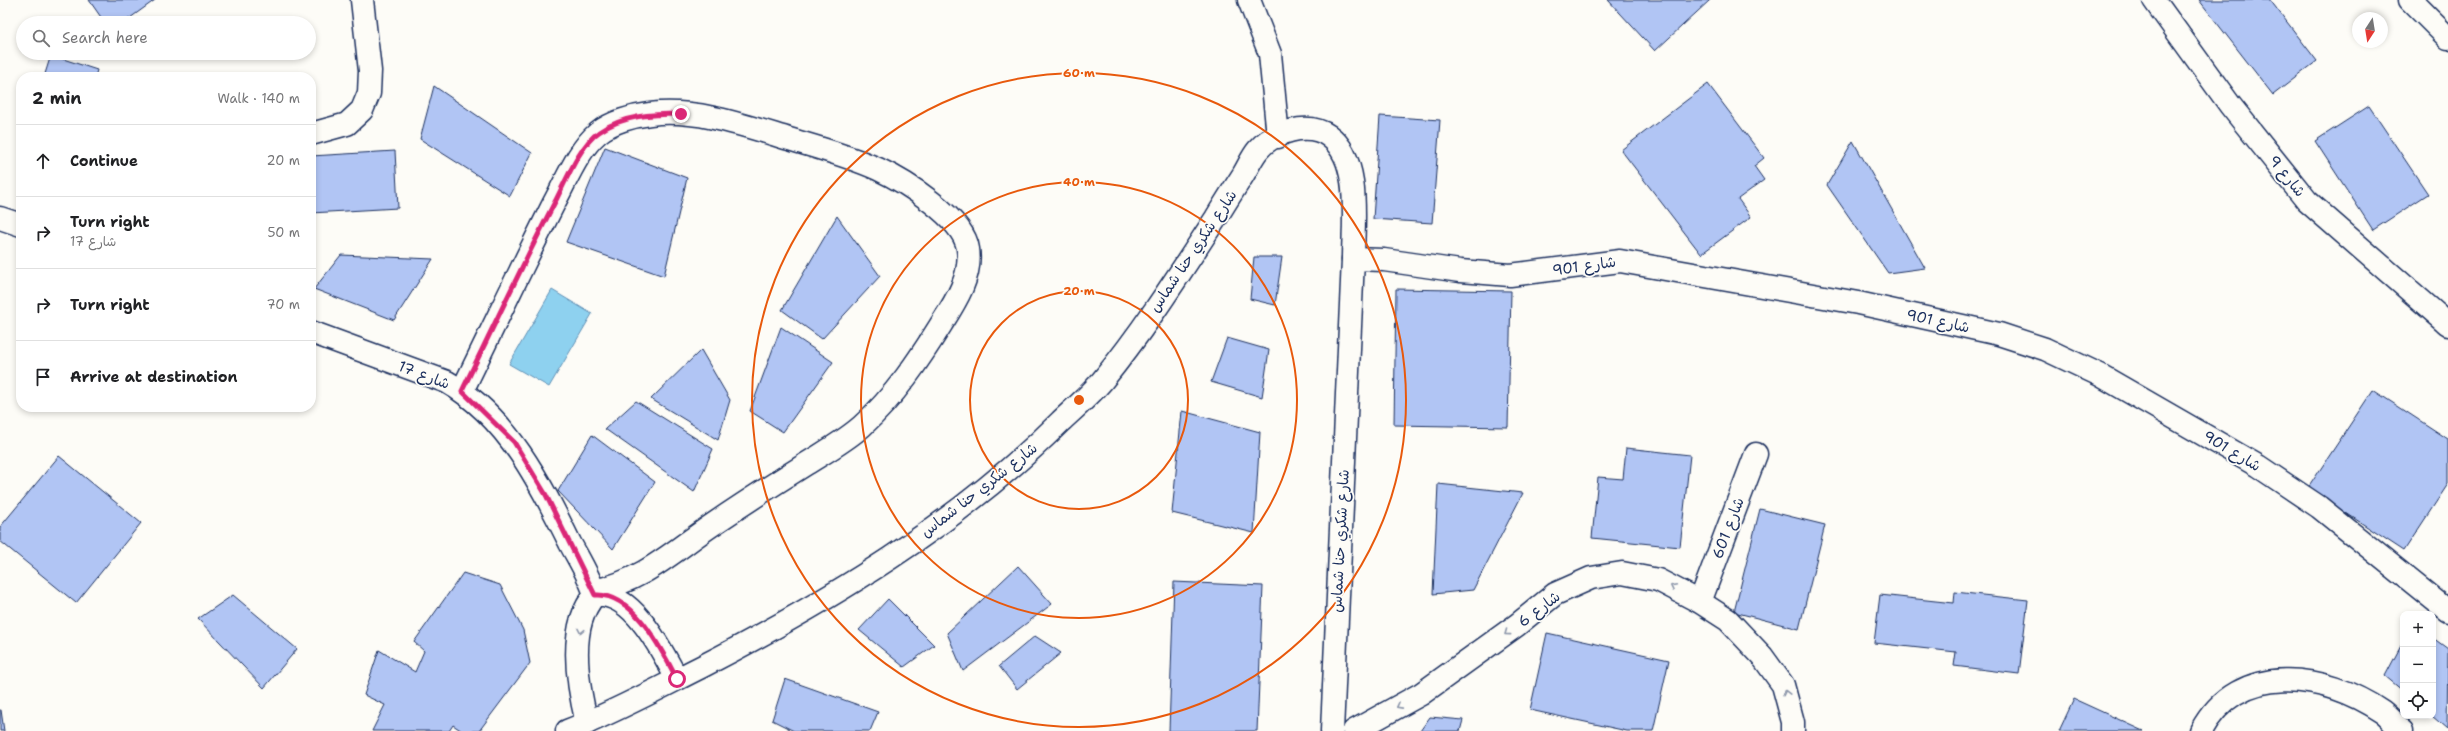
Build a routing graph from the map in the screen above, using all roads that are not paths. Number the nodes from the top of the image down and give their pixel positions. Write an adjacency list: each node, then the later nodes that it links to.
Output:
1 (362, 0): 6 (street)
2 (1249, 0): 7 (street)
3 (2154, 0): 11 (street, شارع 9)
4 (2410, 0): 5 (street)
5 (2448, 38)
6 (316, 133)
7 (1278, 137): 10 (street, شارع شكري حنا شماس); 18 (street, شارع شكري حنا شماس)
8 (0, 218): 9 (street)
9 (16, 223)
10 (1353, 259): 17 (street, شارع 901); 20 (street, شارع شكري حنا شماس)
11 (2448, 324)
12 (316, 334): 13 (street, شارع 17)
13 (462, 391): 15 (street, شارع 17); 15 (street)
14 (1756, 454): 16 (street, شارع 601)
15 (595, 593): 18 (street); 19 (street, one-way to 19)
16 (1700, 602): 21 (street, شارع 6, one-way to 21); 22 (street, شارع 6, one-way to 16)
17 (2448, 611)
18 (677, 679): 19 (street, شارع شكري حنا شماس)
19 (577, 727)
20 (1332, 731)
21 (1354, 731)
22 (1793, 731)
23 (2201, 731): 24 (street)
24 (2402, 731)

